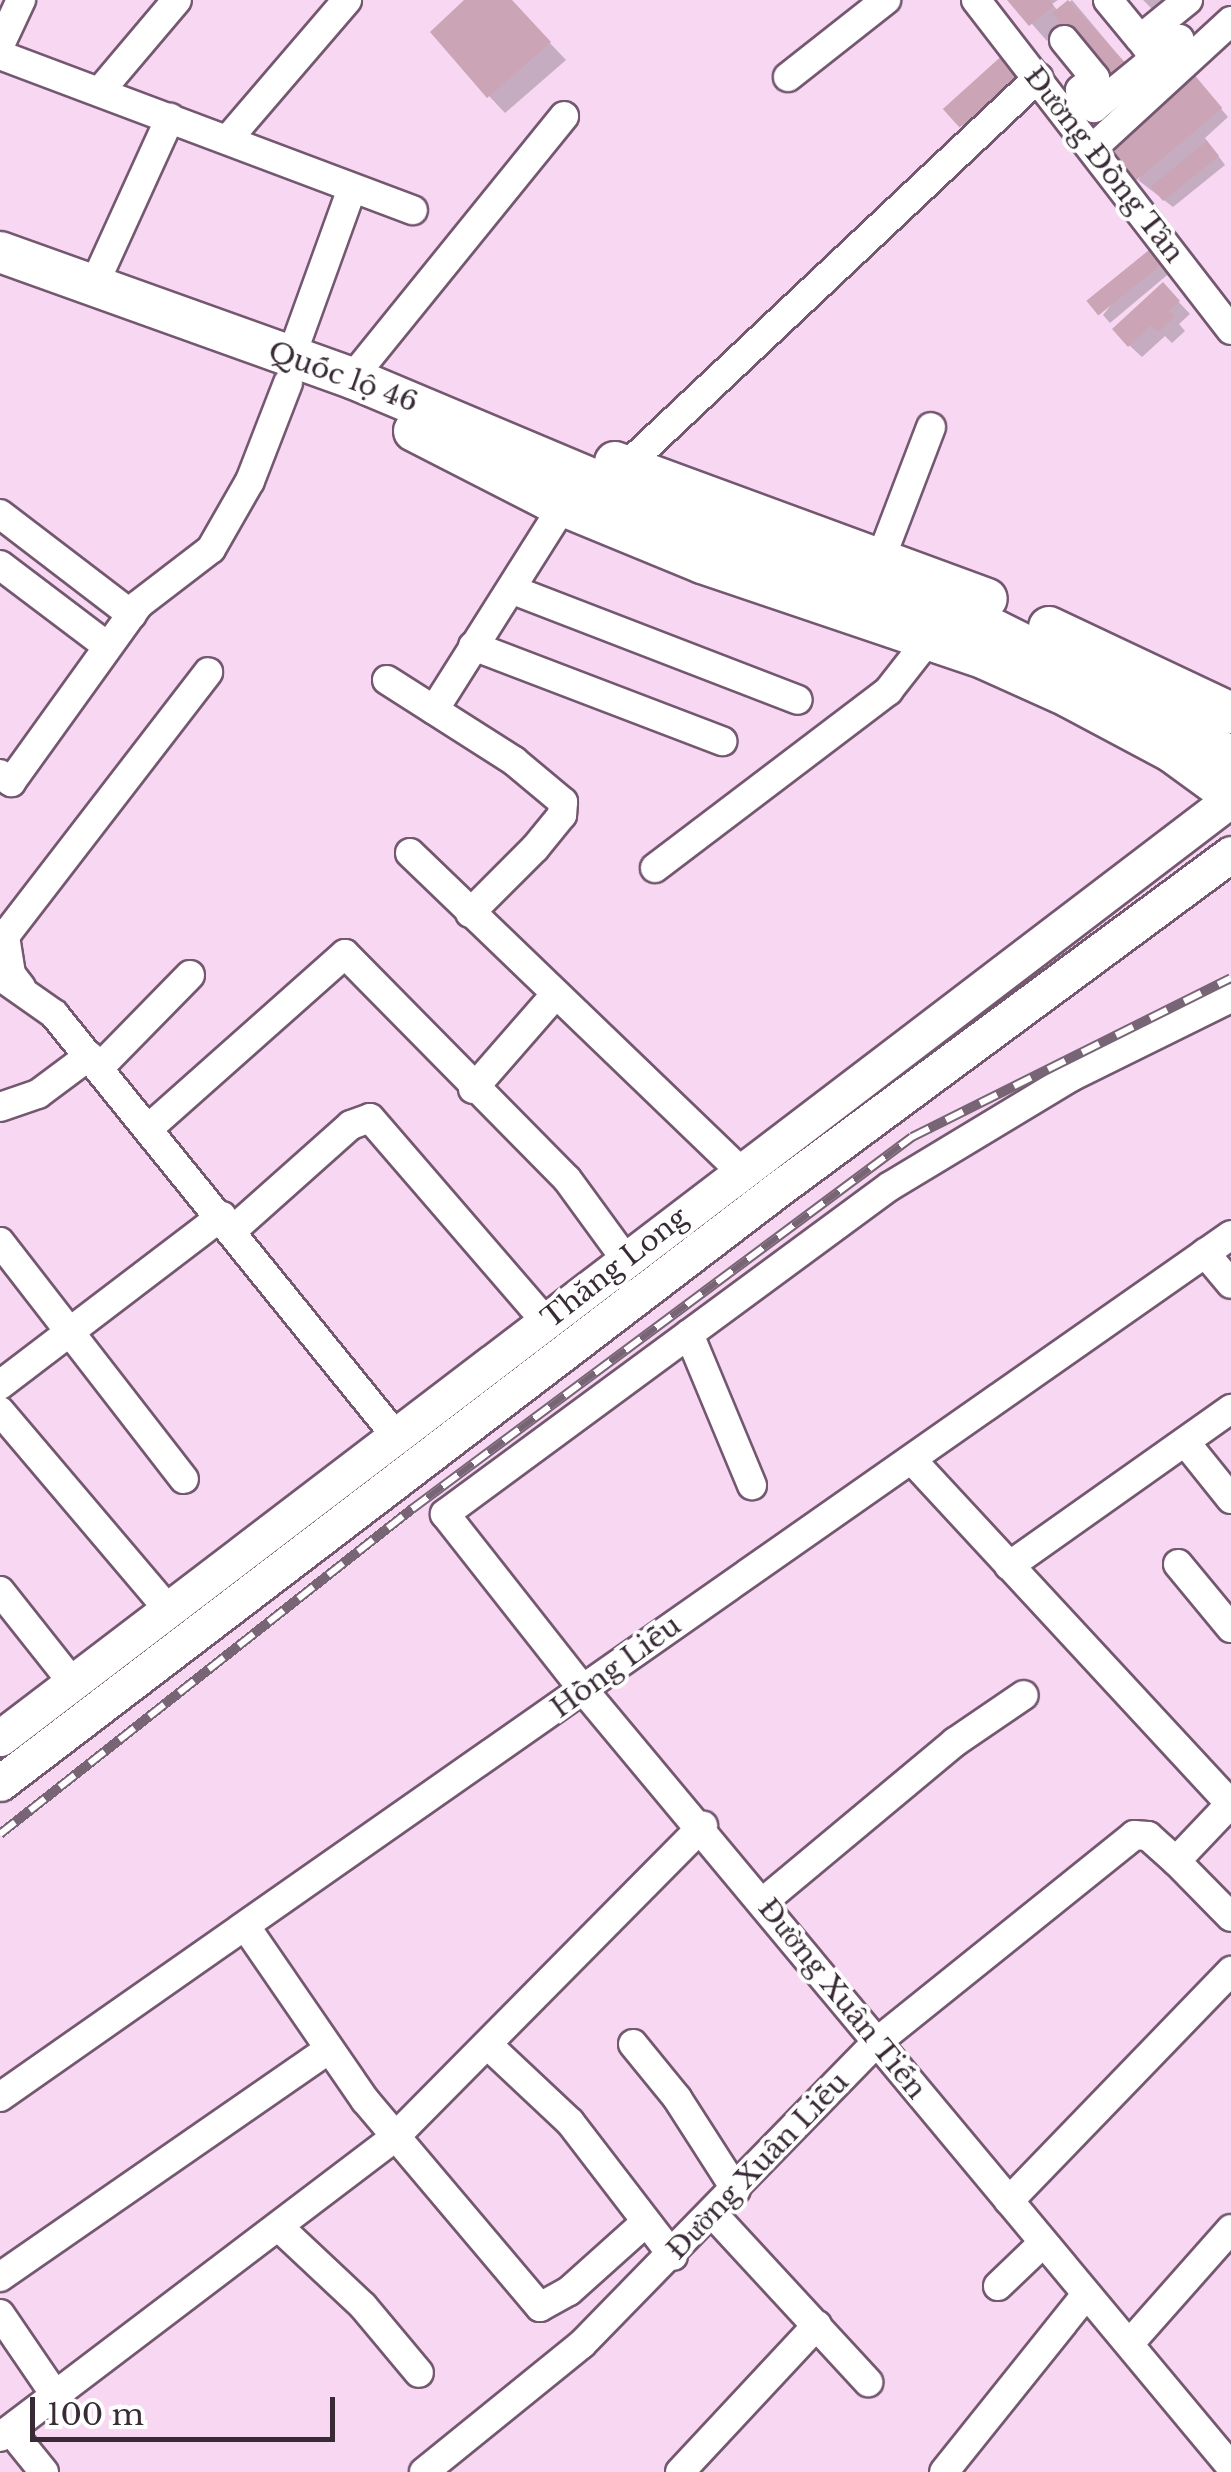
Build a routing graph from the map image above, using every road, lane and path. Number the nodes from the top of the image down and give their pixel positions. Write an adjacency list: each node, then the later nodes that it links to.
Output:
1 (21, 0): 11 (street)
2 (177, 0): 16 (street)
3 (346, 0): 19 (street)
4 (886, 0): 14 (street)
5 (976, 0): 15 (street, Đường Đồng Tân)
6 (1108, 0): 12 (street)
7 (1188, 0): 9 (street)
8 (1231, 21): 9 (street)
9 (1179, 38): 12 (street); 20 (street)
10 (1064, 40): 12 (street)
11 (0, 45)
12 (1148, 48)
13 (0, 55): 16 (street)
14 (788, 77)
15 (1038, 78): 20 (street, Đường Đồng Tân); 31 (street)
16 (100, 92): 18 (street)
17 (564, 116): 28 (street)
18 (170, 118): 19 (street); 25 (street)
19 (228, 140): 21 (street)
20 (1094, 147): 26 (street, Đường Đồng Tân)
21 (351, 191): 22 (street); 27 (street)
22 (413, 210)
23 (0, 252): 25 (highway, Quốc lộ 46)
24 (0, 281): 27 (highway, Quốc lộ 46)
25 (93, 286): 27 (highway, Quốc lộ 46)
26 (1231, 330)
27 (289, 370): 28 (highway, Quốc lộ 46); 29 (highway, Quốc lộ 46); 37 (street)
28 (352, 378): 29 (highway, Quốc lộ 46)
29 (428, 422): 31 (highway); 32 (highway); 35 (highway, Quốc lộ 46)
30 (931, 428): 35 (street)
31 (627, 465): 35 (highway)
32 (564, 506): 36 (street); 38 (highway)
33 (0, 514): 37 (street)
34 (0, 566): 39 (street)
35 (878, 572): 45 (highway); 47 (highway)
36 (513, 590): 40 (street); 43 (street)
37 (132, 615): 39 (street)
38 (928, 640): 49 (highway); 52 (street)
39 (107, 646): 48 (street)
40 (473, 646): 44 (street); 46 (street)
41 (208, 672): 57 (street)
42 (387, 680): 44 (street)
43 (798, 700)
44 (434, 710): 53 (street)
45 (1231, 712)
46 (722, 741)
47 (1231, 758)
48 (4, 785)
49 (1231, 797): 63 (main road, Thăng Long)
50 (410, 853): 53 (street)
51 (1231, 854): 73 (main road, Thăng Long)
52 (655, 868)
53 (470, 913): 56 (street)
54 (0, 976): 57 (street)
55 (190, 976): 59 (street)
56 (556, 994): 60 (street); 63 (street)
57 (28, 996): 59 (street)
58 (1231, 998): 72 (street)
59 (94, 1062): 61 (street); 62 (street)
60 (474, 1089): 62 (street); 68 (street)
61 (0, 1107)
62 (149, 1128): 64 (street)
63 (739, 1170): 68 (main road, Thăng Long)
64 (228, 1223): 70 (street); 71 (street); 77 (street)
65 (1231, 1235): 67 (street, Hồng Liễu)
66 (0, 1242): 71 (street)
67 (1205, 1253): 69 (street); 79 (street, Hồng Liễu)
68 (626, 1260): 70 (main road, Thăng Long)
69 (1231, 1284)
70 (546, 1322): 73 (main road); 77 (main road, Thăng Long)
71 (69, 1332): 74 (street); 80 (street)
72 (689, 1334): 81 (street); 89 (street, Đường Xuân Tiến)
73 (570, 1351): 92 (main road, Thăng Long)
74 (0, 1385)
75 (0, 1410): 86 (street)
76 (1231, 1410): 78 (street)
77 (395, 1435): 86 (main road, Thăng Long)
78 (1186, 1444): 82 (street); 84 (street)
79 (912, 1460): 84 (street); 89 (street, Hồng Liễu)
80 (184, 1479)
81 (752, 1485)
82 (1231, 1499)
83 (1178, 1564): 87 (street)
84 (1009, 1566): 93 (street)
85 (0, 1591): 88 (street)
86 (168, 1609): 88 (main road, Thăng Long)
87 (1231, 1628)
88 (72, 1682): 91 (main road, Thăng Long)
89 (586, 1693): 94 (street, Đường Xuân Tiến); 98 (street, Hồng Liễu)
90 (1024, 1694): 96 (street)
91 (0, 1738)
92 (0, 1783)
93 (1231, 1804): 95 (street)
94 (703, 1826): 96 (street, Đường Xuân Tiến); 102 (street)
95 (1176, 1860): 97 (street); 100 (street, Đường Xuân Liễu)
96 (763, 1902): 100 (street, Đường Xuân Tiến)
97 (1231, 1917)
98 (246, 1926): 103 (street); 104 (street, Hồng Liễu)
99 (1231, 1971): 107 (street)
100 (877, 2042): 106 (street, Đường Xuân Liễu); 107 (street, Đường Xuân Tiến)
101 (633, 2044): 106 (street)
102 (490, 2046): 105 (street); 109 (street)
103 (329, 2049): 105 (street); 114 (street)
104 (0, 2097)
105 (395, 2138): 109 (street); 110 (street)
106 (736, 2190): 108 (street, Đường Xuân Liễu)
107 (1008, 2202): 112 (street, Đường Xuân Tiến)
108 (713, 2214): 113 (street, Đường Xuân Liễu); 118 (street)
109 (646, 2222): 113 (street)
110 (281, 2229): 120 (street); 122 (street)
111 (1231, 2229): 119 (street)
112 (1043, 2243): 115 (street); 116 (street, Đường Xuân Tiến)
113 (673, 2256): 126 (street, Đường Xuân Liễu)
114 (0, 2277)
115 (998, 2286)
116 (1086, 2295): 119 (street, Đường Xuân Tiến); 128 (street)
117 (0, 2314): 122 (street)
118 (817, 2325): 121 (street); 127 (street)
119 (1130, 2343): 124 (street, Đường Xuân Tiến)
120 (419, 2373)
121 (868, 2382)
122 (56, 2396): 123 (street)
123 (5, 2433): 125 (street)
124 (1231, 2468)
125 (44, 2472)
126 (424, 2472)
127 (680, 2472)
128 (944, 2472)

